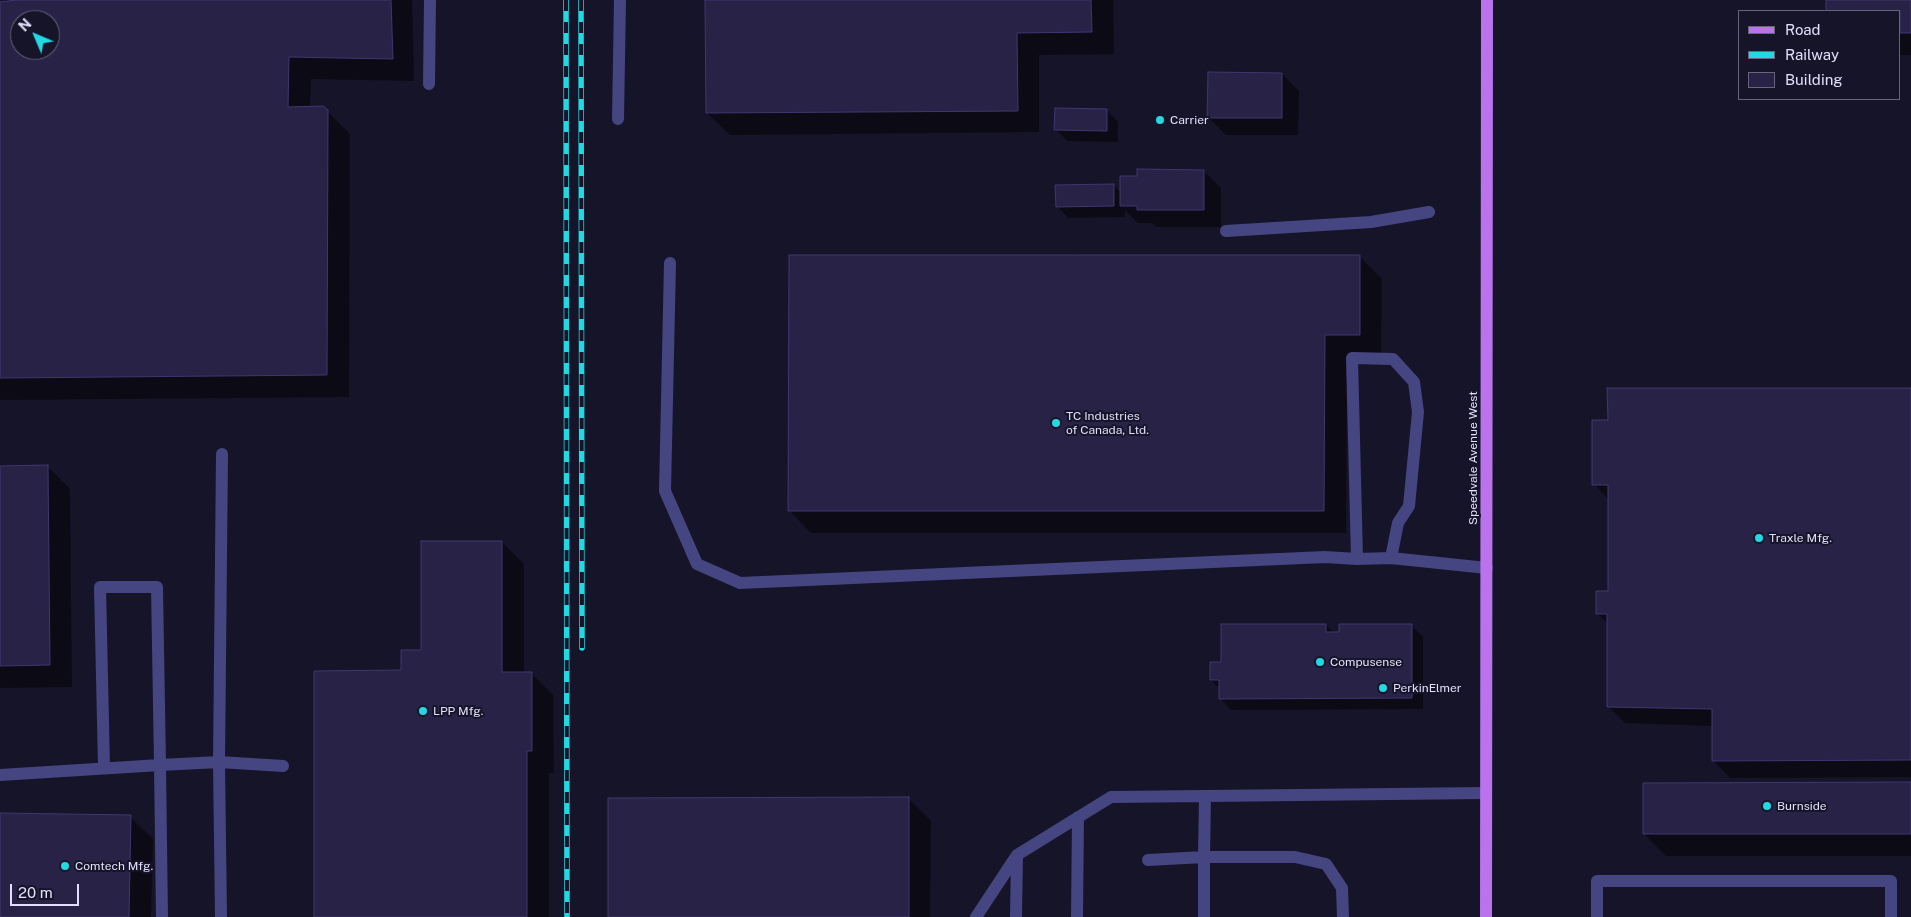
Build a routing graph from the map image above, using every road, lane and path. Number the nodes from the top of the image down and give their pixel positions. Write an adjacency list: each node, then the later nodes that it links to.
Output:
1 (430, 0): 4 (lane)
2 (620, 0): 5 (lane)
3 (1487, 0): 12 (main road, Speedvale Avenue West)
4 (429, 84)
5 (618, 119)
6 (1429, 212): 7 (lane)
7 (1226, 231)
8 (670, 263): 11 (lane)
9 (222, 454): 13 (lane)
10 (1391, 558): 11 (lane); 11 (lane); 12 (lane)
11 (1357, 559)
12 (1486, 568): 18 (main road, Speedvale Avenue West)
13 (219, 762): 14 (lane); 15 (lane); 25 (lane)
14 (160, 765): 16 (lane); 16 (lane); 24 (lane)
15 (283, 766)
16 (104, 767): 17 (lane)
17 (0, 775)
18 (1486, 793): 19 (lane); 31 (main road, Speedvale Avenue West)
19 (1205, 796): 20 (lane); 22 (lane)
20 (1078, 817): 21 (lane); 28 (lane)
21 (1017, 855): 26 (lane); 27 (lane)
22 (1204, 857): 23 (lane); 29 (lane); 30 (lane)
23 (1148, 860)
24 (162, 917)
25 (221, 917)
26 (976, 917)
27 (1016, 917)
28 (1077, 917)
29 (1204, 917)
30 (1343, 917)
31 (1486, 917)
32 (1597, 917): 33 (lane)
33 (1891, 917)

